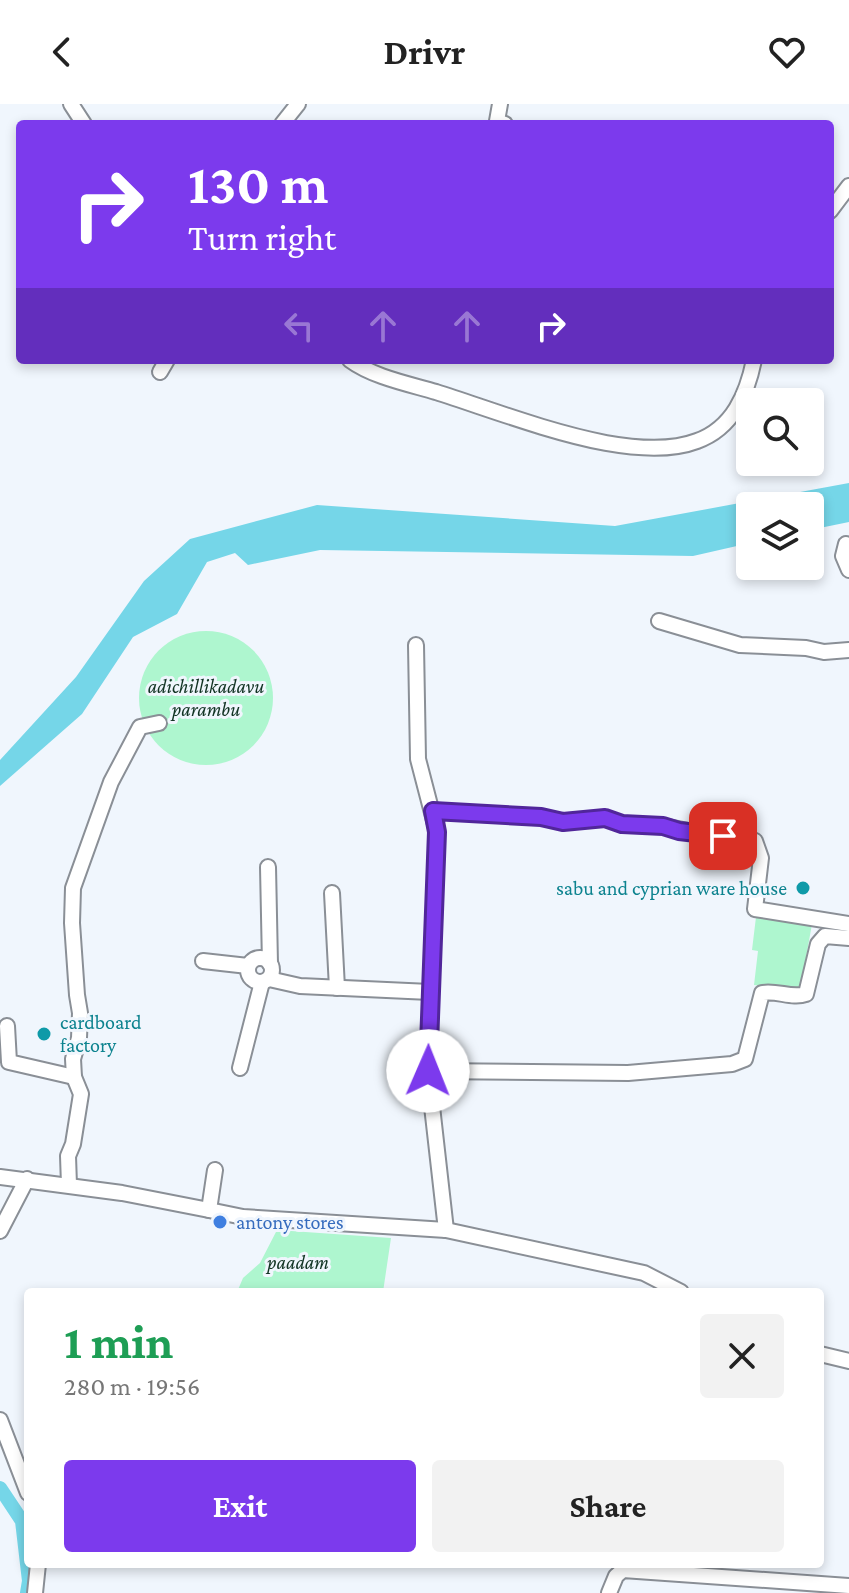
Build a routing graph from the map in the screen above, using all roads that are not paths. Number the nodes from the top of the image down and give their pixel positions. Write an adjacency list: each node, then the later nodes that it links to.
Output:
1 (298, 104): 2 (street)
2 (285, 120)
3 (849, 186): 4 (street)
4 (834, 206)
5 (359, 364): 6 (street)
6 (753, 364)
7 (846, 544): 8 (street)
8 (849, 570)
9 (659, 621): 11 (street)
10 (416, 645): 13 (street)
11 (849, 650)
12 (159, 723): 25 (street)
13 (433, 811): 16 (street); 21 (street)
14 (268, 867): 19 (street)
15 (332, 893): 20 (street)
16 (849, 924)
17 (849, 938): 24 (street)
18 (203, 961): 19 (street)
19 (267, 975): 20 (street); 23 (street)
20 (337, 988): 21 (street)
21 (430, 992): 24 (street)
22 (7, 1026): 25 (street)
23 (240, 1068)
24 (428, 1071): 31 (street)
25 (74, 1077): 29 (street)
26 (215, 1170): 30 (street)
27 (0, 1177): 28 (street)
28 (27, 1179): 29 (street); 32 (street)
29 (69, 1185): 30 (street)
30 (209, 1210): 31 (street)
31 (446, 1230): 33 (street)
32 (0, 1231)
33 (660, 1287)
34 (824, 1355): 35 (street)
35 (849, 1361)
36 (0, 1420): 37 (street)
37 (24, 1483)
38 (38, 1568): 40 (street)
39 (849, 1586): 41 (street)
40 (35, 1593)
41 (609, 1593)

